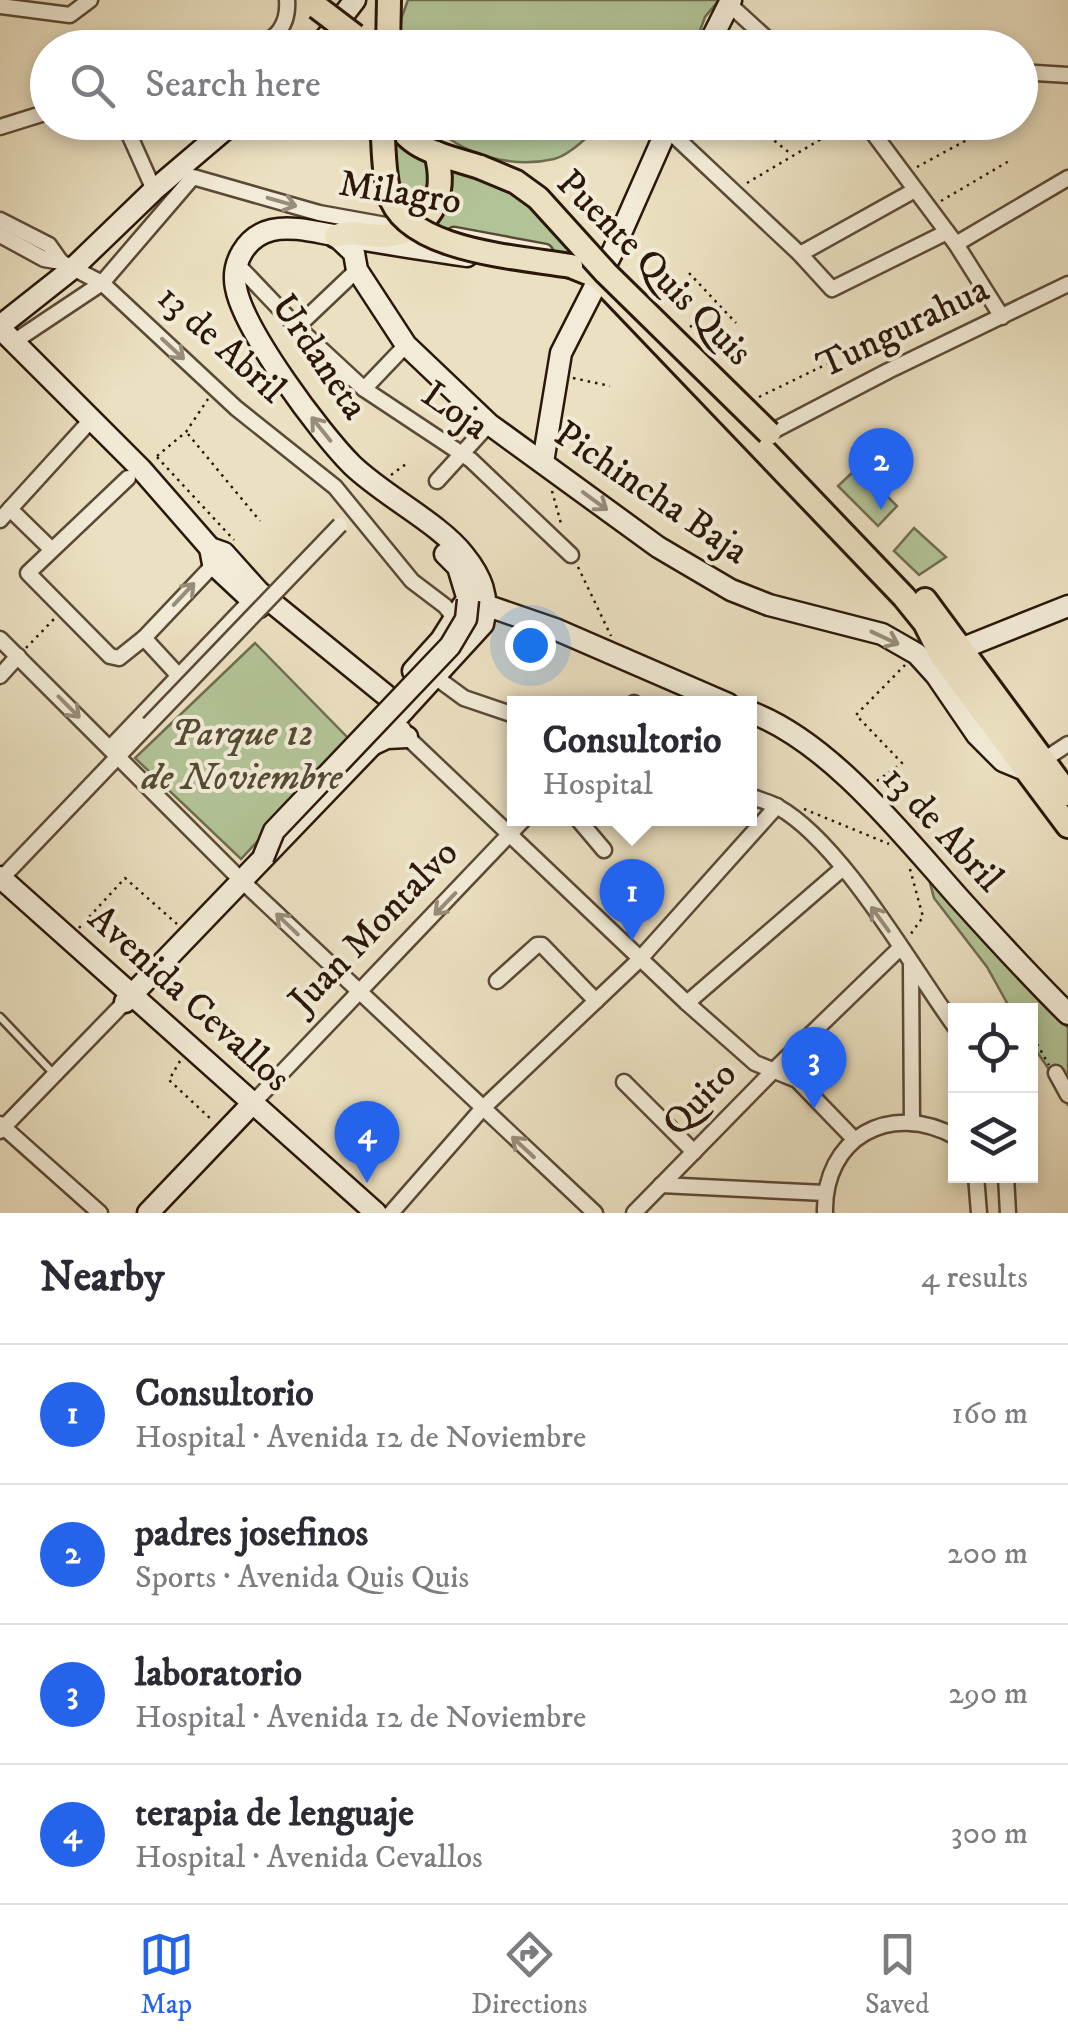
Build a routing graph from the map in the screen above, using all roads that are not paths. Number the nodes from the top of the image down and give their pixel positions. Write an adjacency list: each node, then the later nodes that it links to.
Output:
1 (90, 0): 7 (street)
2 (287, 0): 8 (street)
3 (355, 0): 9 (street)
4 (389, 0): 11 (main road)
5 (730, 2): 12 (street); 13 (street)
6 (312, 4): 10 (main road, bridge)
7 (0, 6)
8 (280, 30)
9 (332, 30)
10 (343, 30)
11 (388, 30)
12 (716, 30)
13 (759, 30)
14 (1038, 73): 15 (street)
15 (1068, 74)
16 (30, 117): 17 (street)
17 (0, 126)
18 (132, 140): 27 (street)
19 (213, 140): 27 (street)
20 (384, 140): 40 (main road, bridge)
21 (412, 140): 25 (main road, Puente Quis Quis)
22 (662, 140): 40 (street)
23 (682, 140): 35 (street)
24 (878, 140): 28 (street)
25 (436, 152): 30 (main road); 50 (main road, Puente Quis Quis, bridge)
26 (1068, 178): 33 (street)
27 (154, 190): 34 (street)
28 (915, 190): 33 (street); 35 (street)
29 (0, 220): 37 (street)
30 (413, 229): 32 (main road); 38 (street, Milagro, one-way to 30); 40 (street, Milagro)
31 (0, 235): 37 (street)
32 (336, 236): 36 (street, Urdaneta); 39 (street, Pichincha Baja); 40 (street, Urdaneta)
33 (951, 238): 35 (street); 43 (street)
34 (98, 245): 37 (street); 38 (street)
35 (800, 254)
36 (237, 264): 44 (street, Loja); 62 (street, Urdaneta, one-way to 36)
37 (67, 266): 41 (street, 13 de Abril); 45 (street)
38 (114, 268): 41 (street)
39 (358, 270): 44 (street); 46 (street, Pichincha Baja)
40 (601, 271): 52 (street); 65 (main road)
41 (102, 283): 45 (street); 55 (street, 13 de Abril, one-way to 55)
42 (1068, 284): 43 (street, Tungurahua)
43 (1002, 316): 50 (street, Tungurahua)
44 (296, 327): 47 (street, Loja)
45 (5, 332): 48 (street)
46 (406, 345): 47 (street); 49 (street, Pichincha Baja)
47 (364, 388): 51 (street, Loja)
48 (91, 420): 53 (street); 56 (street)
49 (489, 424): 51 (street); 52 (street, Pichincha Baja)
50 (769, 433): 65 (main road, Puente Quis Quis)
51 (462, 454): 54 (street); 58 (street, Loja)
52 (543, 462): 76 (street, Pichincha Baja, one-way to 76)
53 (142, 468): 57 (street); 59 (street)
54 (437, 481)
55 (352, 511): 62 (street, 13 de Abril); 75 (street, bridge)
56 (5, 514): 57 (street)
57 (52, 549): 63 (street)
58 (571, 555)
59 (219, 556): 60 (street); 63 (street, one-way to 59)
60 (255, 596): 68 (street); 73 (street)
61 (1068, 606): 65 (street)
62 (467, 610): 69 (street); 70 (street, 13 de Abril); 73 (street); 85 (street, bridge)
63 (144, 638): 68 (street)
64 (0, 639): 66 (street)
65 (952, 652): 76 (main road)
66 (18, 656): 67 (street); 75 (street, one-way to 75)
67 (0, 676)
68 (178, 676): 75 (street)
69 (434, 676): 71 (street); 73 (street)
70 (711, 696)
71 (507, 713)
72 (757, 714): 98 (street, 13 de Abril)
73 (402, 721): 83 (street); 85 (street)
74 (1068, 744): 76 (street)
75 (115, 752): 87 (street); 88 (street)
76 (1034, 765): 77 (main road); 82 (main road)
77 (1068, 794)
78 (757, 799): 79 (street)
79 (777, 806): 86 (street); 91 (street)
80 (518, 826): 83 (street, Juan Montalvo)
81 (584, 826): 84 (street)
82 (1068, 826)
83 (512, 834): 91 (street); 94 (street, Juan Montalvo, one-way to 94)
84 (604, 850)
85 (263, 858): 88 (street)
86 (843, 868): 90 (street, one-way to 86); 97 (street)
87 (0, 878): 95 (street, Avenida Cevallos)
88 (242, 881): 94 (street, one-way to 88); 95 (street)
89 (0, 894): 95 (street, Avenida Cevallos)
90 (900, 948): 92 (street); 101 (street, Quito)
91 (639, 960): 96 (street); 97 (street)
92 (910, 966): 100 (street); 108 (street)
93 (497, 981): 96 (street)
94 (359, 994): 106 (street, Juan Montalvo); 107 (street)
95 (128, 998): 102 (street); 106 (street, Avenida Cevallos); 106 (street, Avenida Cevallos)
96 (596, 1001): 107 (street)
97 (687, 1003): 101 (street)
98 (1068, 1014)
99 (0, 1017): 102 (lane)
100 (948, 1017)
101 (774, 1070): 111 (street); 112 (street, Quito)
102 (55, 1074): 109 (street)
103 (1056, 1074): 105 (street)
104 (624, 1082): 112 (street)
105 (1068, 1095)
106 (249, 1107): 120 (street, Juan Montalvo); 121 (street, Avenida Cevallos); 122 (street, Avenida Cevallos)
107 (482, 1109): 123 (street); 124 (street, one-way to 107)
108 (912, 1123): 110 (street); 111 (street)
109 (1, 1127): 119 (street)
110 (948, 1134)
111 (854, 1139): 116 (street)
112 (694, 1152): 115 (street, Quito)
113 (977, 1183): 118 (street)
114 (1006, 1183): 117 (street)
115 (661, 1186): 116 (street); 125 (street, Quito)
116 (825, 1193): 126 (street)
117 (1008, 1209): 118 (street)
118 (980, 1210)
119 (100, 1213)
120 (148, 1213)
121 (360, 1213)
122 (376, 1213)
123 (391, 1213)
124 (595, 1213)
125 (634, 1213)
126 (825, 1213)

